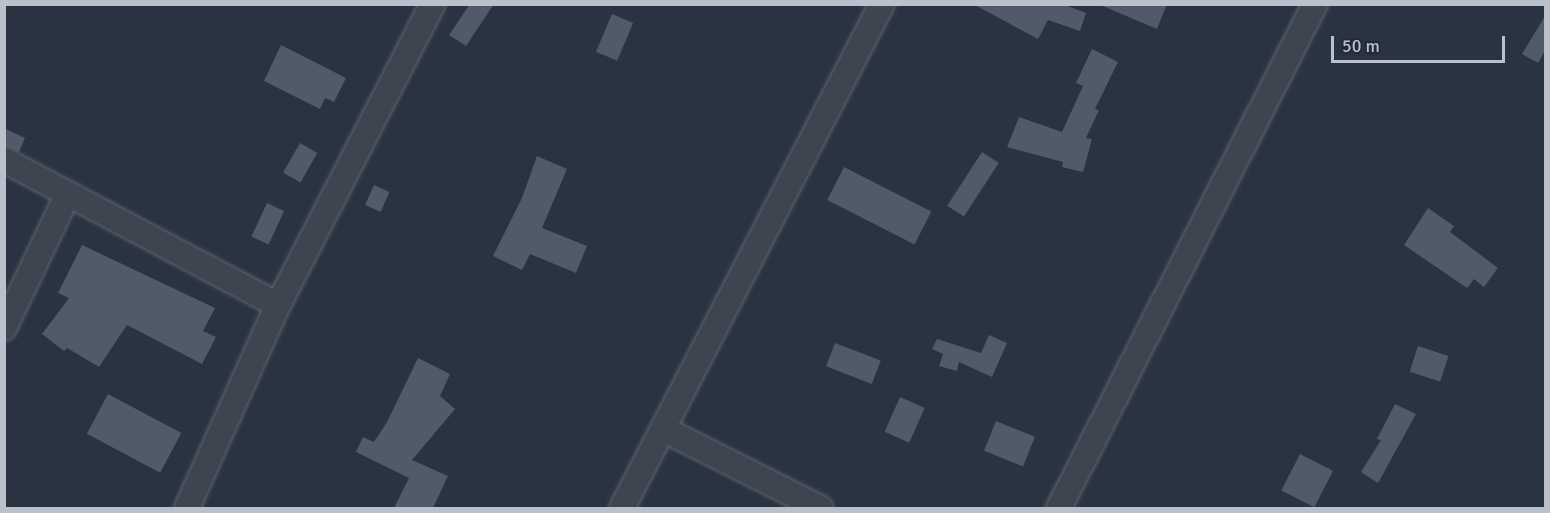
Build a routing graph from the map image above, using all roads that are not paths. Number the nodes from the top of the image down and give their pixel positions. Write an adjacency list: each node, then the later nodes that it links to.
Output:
1 (433, 4): 6 (street)
2 (882, 4): 8 (street)
3 (1315, 4): 12 (street)
4 (4, 160): 5 (street)
5 (68, 194): 6 (street); 7 (street)
6 (278, 305): 9 (street)
7 (4, 328)
8 (665, 430): 10 (street); 11 (street)
9 (187, 508)
10 (622, 508)
11 (820, 508)
12 (1059, 508)

